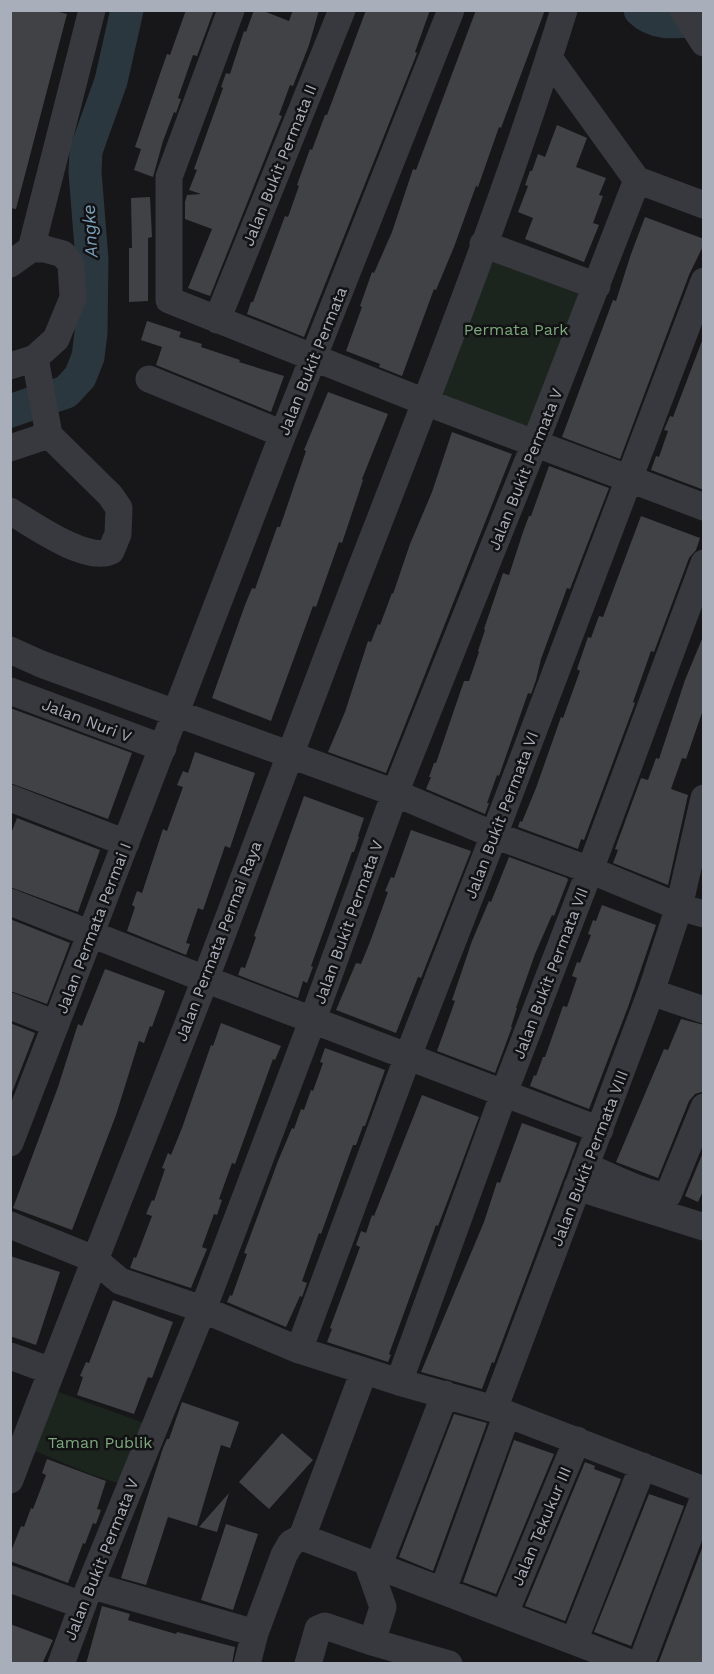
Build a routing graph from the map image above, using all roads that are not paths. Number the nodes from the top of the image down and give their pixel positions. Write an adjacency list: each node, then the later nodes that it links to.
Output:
1 (92, 10): 12 (street)
2 (231, 10): 15 (street)
3 (342, 10): 15 (street, Jalan Bukit Permata II)
4 (451, 10): 16 (street, Jalan Bukit Permata)
5 (564, 10): 8 (street, Jalan Permata Permai Raya)
6 (683, 10): 7 (street)
7 (703, 43)
8 (549, 58): 9 (street); 11 (street, Jalan Permata Permai Raya)
9 (637, 180): 10 (street); 14 (street, Jalan Bukit Permata V)
10 (704, 205)
11 (483, 244): 14 (street); 19 (street, Jalan Permata Permai Raya)
12 (21, 256): 17 (street)
13 (704, 280): 24 (street, Jalan Bukit Permata VI)
14 (597, 286): 22 (street, Jalan Bukit Permata V)
15 (217, 320): 16 (street)
16 (315, 357): 19 (street); 21 (street, Jalan Bukit Permata)
17 (29, 366): 20 (street)
18 (149, 379): 21 (street)
19 (425, 402): 22 (street); 32 (street, Jalan Permata Permai Raya)
20 (48, 427): 23 (street); 26 (street)
21 (283, 434): 30 (street, Jalan Bukit Permata)
22 (535, 443): 24 (street); 33 (street, Jalan Bukit Permata V)
23 (10, 448)
24 (629, 479): 25 (street); 36 (street, Jalan Bukit Permata VI)
25 (704, 507)
26 (10, 511)
27 (704, 563): 38 (street, Jalan Bukit Permata VII)
28 (10, 650): 30 (street)
29 (10, 691): 31 (street, Jalan Nuri V)
30 (176, 712): 31 (street, Jalan Permata Permai I); 32 (street)
31 (163, 748): 37 (street, Jalan Permata Permai I)
32 (290, 754): 33 (street); 42 (street, Jalan Permata Permai Raya)
33 (395, 793): 36 (street); 46 (street, Jalan Bukit Permata V)
34 (10, 798): 37 (street)
35 (702, 811): 40 (street, Jalan Bukit Permata VIII)
36 (494, 835): 38 (street); 48 (street, Jalan Bukit Permata VI)
37 (126, 843): 41 (street, Jalan Permata Permai I)
38 (590, 870): 40 (street); 49 (street, Jalan Bukit Permata VII)
39 (10, 902): 41 (street)
40 (691, 910): 43 (street, Jalan Bukit Permata VIII)
41 (91, 934): 42 (street); 47 (street, Jalan Permata Permai I)
42 (205, 979): 46 (street); 57 (street, Jalan Permata Permai Raya)
43 (651, 992): 45 (street); 52 (street, Jalan Bukit Permata VIII)
44 (10, 1006): 47 (street)
45 (704, 1010)
46 (313, 1019): 48 (street); 58 (street, Jalan Bukit Permata V)
47 (56, 1024): 51 (street, Jalan Permata Permai I)
48 (408, 1056): 49 (street); 59 (street, Jalan Bukit Permata VI)
49 (504, 1093): 52 (street); 63 (street, Jalan Bukit Permata VII)
50 (704, 1107): 54 (street)
51 (16, 1114): 53 (street, Jalan Permata Permai I)
52 (600, 1130): 54 (street, Jalan Bukit Permata VIII)
53 (10, 1143)
54 (581, 1177): 56 (street); 65 (street, Jalan Bukit Permata VIII)
55 (10, 1226): 57 (street)
56 (704, 1227)
57 (94, 1259): 58 (street); 61 (street, Jalan Permata Permai Raya)
58 (202, 1310): 59 (street); 75 (street, Jalan Bukit Permata V)
59 (299, 1350): 62 (street)
60 (10, 1356): 61 (street)
61 (51, 1371): 68 (street, Jalan Permata Permai Raya)
62 (364, 1371): 63 (street); 71 (street)
63 (399, 1382): 64 (street)
64 (445, 1394): 65 (street); 72 (street)
65 (501, 1411): 66 (street); 74 (street, Jalan Bukit Permata VIII)
66 (577, 1440): 67 (street); 76 (street, Jalan Tekukur III)
67 (643, 1466): 69 (street); 78 (street)
68 (10, 1480)
69 (704, 1490)
70 (704, 1497): 85 (street)
71 (302, 1537): 72 (street); 77 (street)
72 (373, 1564): 74 (street); 79 (street)
73 (10, 1579): 75 (street)
74 (443, 1590): 76 (street)
75 (86, 1595): 77 (street); 80 (street, Jalan Bukit Permata V)
76 (505, 1613): 78 (street)
77 (255, 1633): 81 (street)
78 (574, 1641): 84 (street)
79 (372, 1642): 82 (street); 83 (street)
80 (61, 1664)
81 (247, 1664)
82 (308, 1664)
83 (449, 1664)
84 (633, 1664)
85 (641, 1664)

